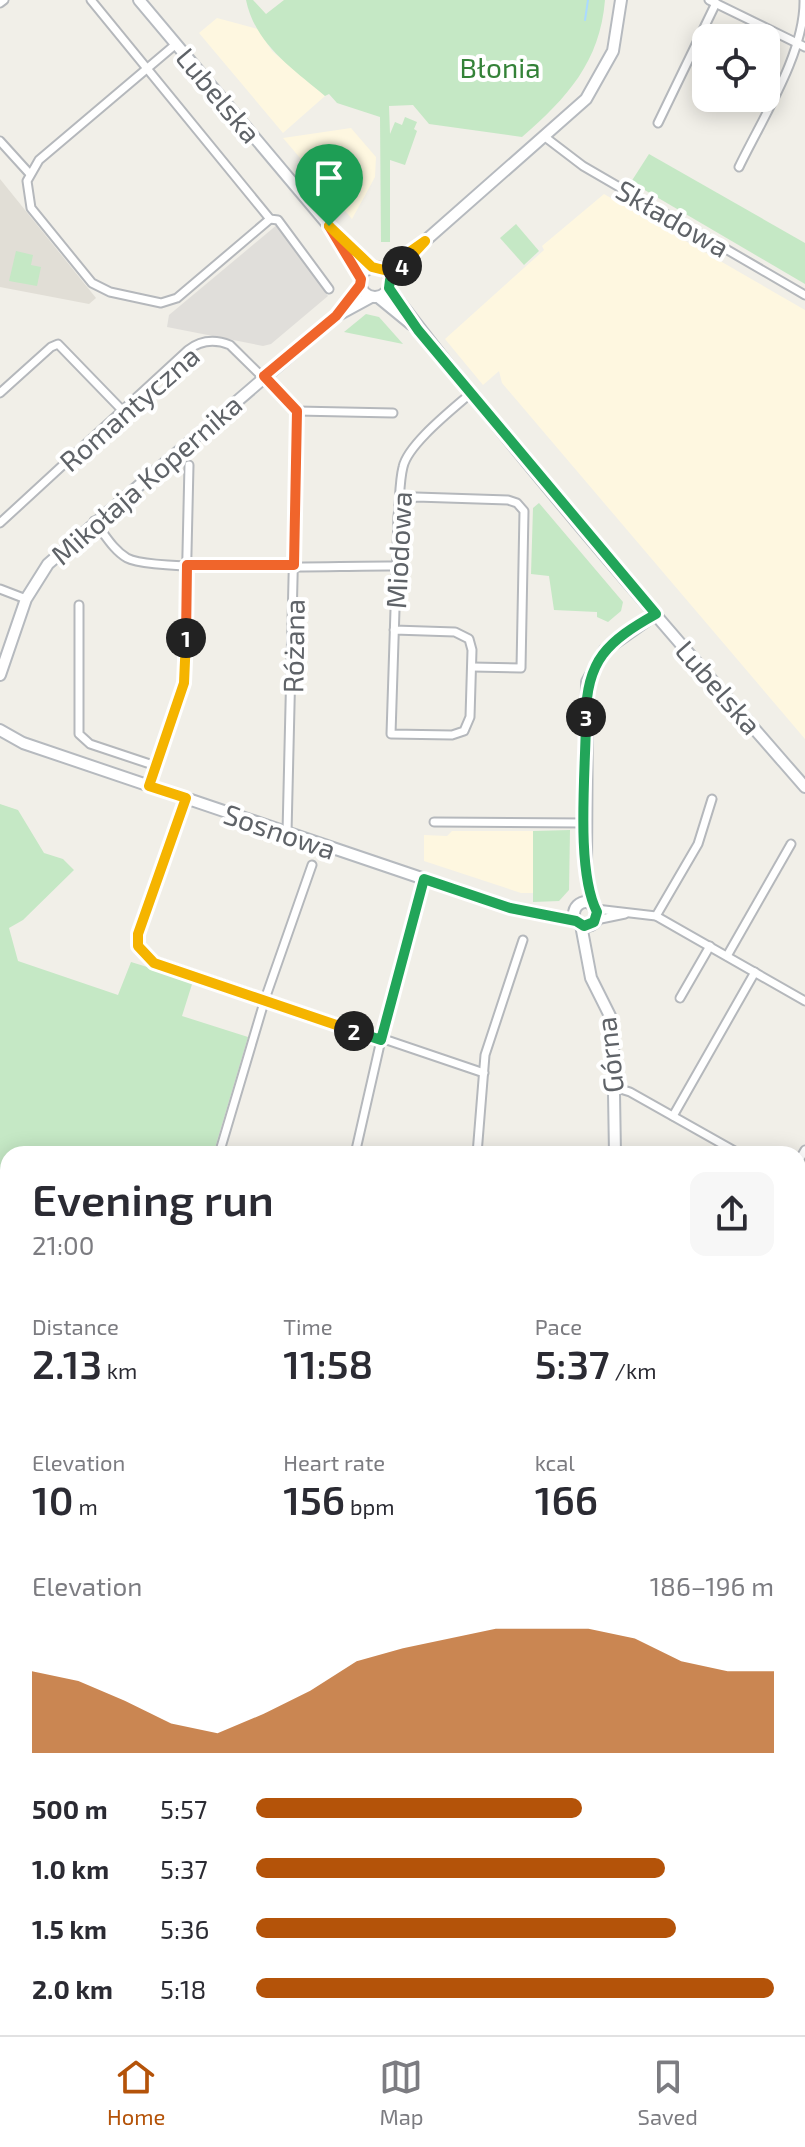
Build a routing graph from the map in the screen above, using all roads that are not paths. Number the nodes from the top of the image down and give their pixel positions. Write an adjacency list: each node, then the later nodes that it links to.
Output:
1 (91, 0): 8 (street)
2 (139, 0): 6 (street, Lubelska)
3 (621, 0): 10 (street)
4 (804, 0): 7 (street)
5 (713, 2): 7 (street); 9 (street)
6 (176, 44): 8 (street); 15 (street, Lubelska)
7 (802, 45): 12 (street)
8 (148, 69): 13 (street); 14 (street)
9 (658, 123)
10 (545, 137): 16 (street); 22 (street, Składowa)
11 (0, 141): 13 (street)
12 (739, 167)
13 (29, 173): 14 (street)
14 (270, 219): 21 (street)
15 (329, 226): 17 (street, Lubelska); 19 (street, Lubelska)
16 (425, 241): 18 (street); 20 (street, Mikołaja Kopernika)
17 (372, 267): 18 (street); 19 (street, Mikołaja Kopernika)
18 (384, 270): 20 (street, Lubelska)
19 (360, 282): 23 (street, Lubelska); 24 (street, Mikołaja Kopernika)
20 (390, 284): 23 (street, Mikołaja Kopernika); 25 (street, Lubelska)
21 (329, 289)
22 (805, 295)
23 (374, 297): 24 (street, Mikołaja Kopernika); 25 (street, Lubelska)
24 (336, 316): 26 (street, Mikołaja Kopernika)
25 (418, 330): 28 (street, Lubelska)
26 (264, 376): 29 (street, Romantyczna); 30 (street); 34 (street, Mikołaja Kopernika)
27 (0, 393): 29 (street)
28 (471, 393): 33 (street, Miodowa); 42 (street, Lubelska)
29 (122, 410): 35 (street, Romantyczna)
30 (297, 411): 31 (street); 37 (street, Różana)
31 (393, 413)
32 (189, 465): 36 (street)
33 (403, 503): 38 (street, Miodowa); 44 (street)
34 (94, 521): 36 (street); 40 (street, Mikołaja Kopernika)
35 (0, 523)
36 (187, 565): 37 (street); 49 (street)
37 (294, 565): 38 (street); 56 (street, Różana)
38 (396, 566): 43 (street, Miodowa)
39 (0, 589): 40 (street)
40 (26, 599): 45 (street, Mikołaja Kopernika)
41 (79, 605): 49 (street)
42 (656, 614): 51 (street, Lubelska); 55 (street, Górna)
43 (394, 630): 44 (street); 44 (street, Miodowa)
44 (472, 667)
45 (0, 675)
46 (0, 730): 48 (street, Sosnowa)
47 (0, 739): 48 (street, Sosnowa)
48 (23, 743): 50 (street, Sosnowa)
49 (156, 766): 50 (street)
50 (149, 786): 52 (street, Sosnowa)
51 (805, 787)
52 (186, 798): 56 (street, Sosnowa); 67 (street)
53 (712, 799): 61 (street)
54 (434, 822): 55 (street)
55 (585, 823): 60 (street, Górna)
56 (287, 833): 59 (street, Sosnowa)
57 (791, 844): 64 (street)
58 (312, 865): 67 (street)
59 (424, 879): 60 (street, Sosnowa); 69 (street)
60 (586, 914): 61 (street); 71 (street, Górna)
61 (656, 916): 63 (street)
62 (523, 940): 70 (street)
63 (710, 946): 64 (street); 66 (street)
64 (727, 956): 65 (street)
65 (755, 972): 68 (street); 72 (street)
66 (680, 998)
67 (265, 999): 69 (street); 73 (street)
68 (805, 1001)
69 (381, 1040): 70 (street); 74 (street)
70 (484, 1073): 75 (street)
71 (614, 1087): 72 (street); 76 (street, Górna)
72 (673, 1116): 77 (street)
73 (221, 1146)
74 (357, 1146)
75 (478, 1146)
76 (615, 1146)
77 (726, 1146)

